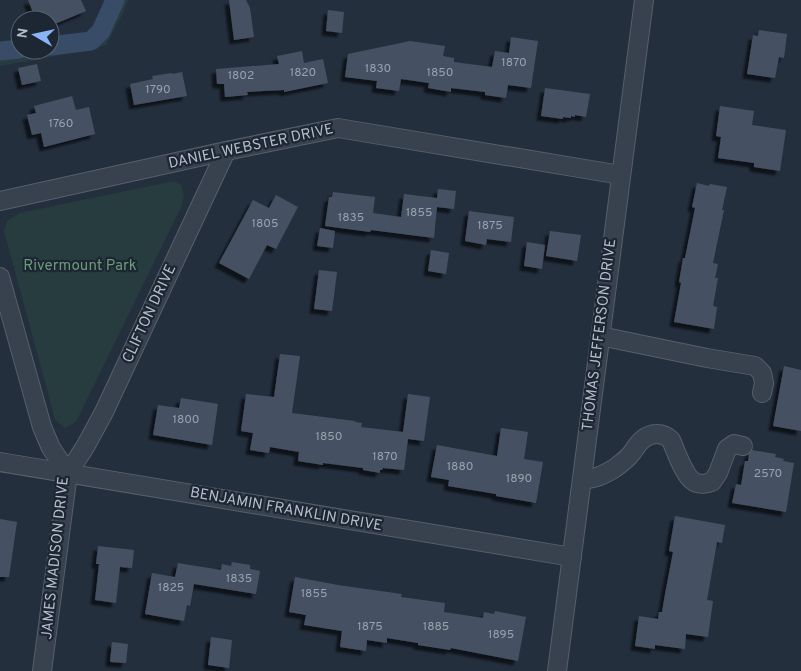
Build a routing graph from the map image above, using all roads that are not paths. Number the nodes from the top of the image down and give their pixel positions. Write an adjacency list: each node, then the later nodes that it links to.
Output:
1 (644, 0): 3 (street, THOMAS JEFFERSON DRIVE)
2 (226, 151): 3 (street, DANIEL WEBSTER DRIVE); 4 (street, DANIEL WEBSTER DRIVE); 10 (street, CLIFTON DRIVE)
3 (621, 175): 6 (street, THOMAS JEFFERSON DRIVE)
4 (0, 201)
5 (0, 277): 10 (street, JAMES MADISON DRIVE)
6 (600, 336): 7 (street); 11 (street, THOMAS JEFFERSON DRIVE)
7 (762, 393)
8 (744, 446): 11 (street)
9 (0, 462): 10 (street, BENJAMIN FRANKLIN DRIVE)
10 (68, 473): 12 (street, BENJAMIN FRANKLIN DRIVE); 13 (street, JAMES MADISON DRIVE)
11 (582, 480): 12 (street, THOMAS JEFFERSON DRIVE)
12 (572, 557): 14 (street, THOMAS JEFFERSON DRIVE)
13 (42, 671)
14 (557, 671)

